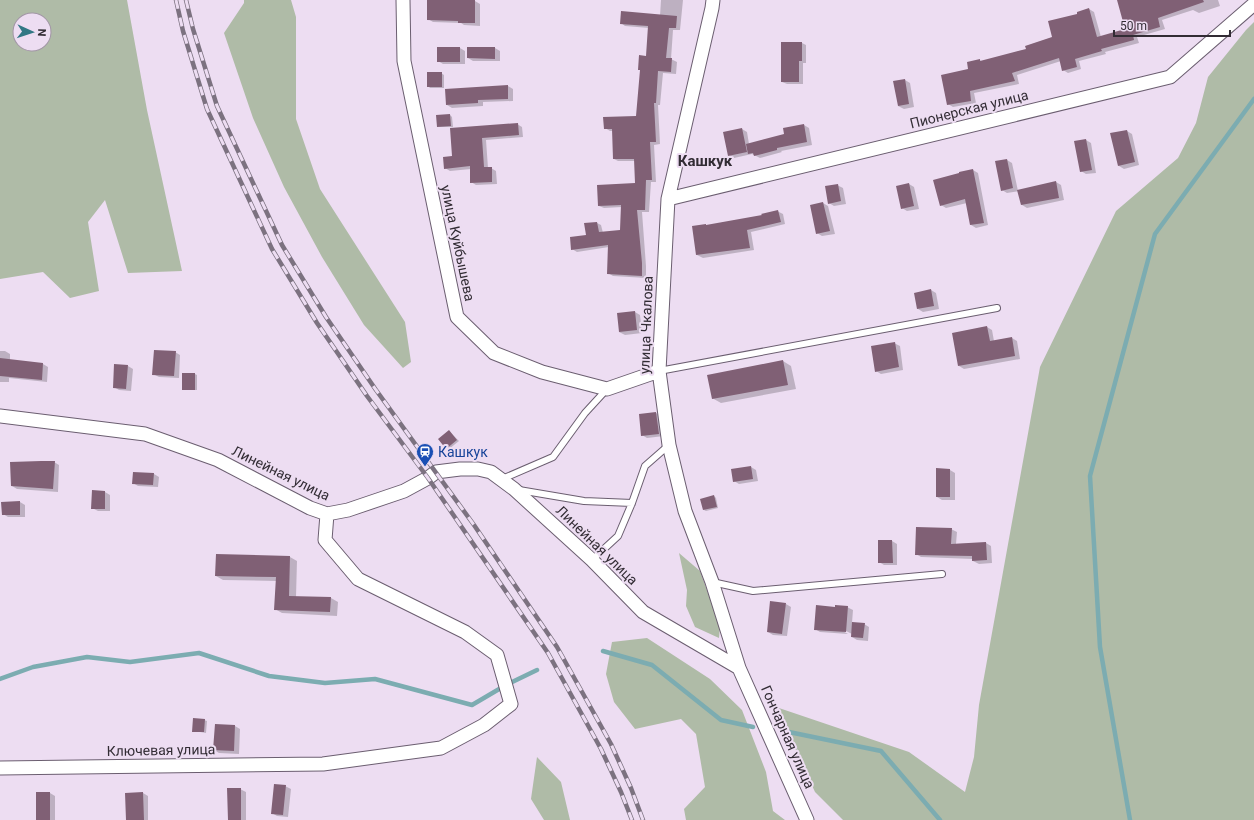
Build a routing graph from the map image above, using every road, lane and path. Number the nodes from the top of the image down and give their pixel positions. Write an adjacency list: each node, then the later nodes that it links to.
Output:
1 (403, 0): 7 (street, улица Куйбышева)
2 (713, 0): 4 (street, улица Чкалова)
3 (1254, 4): 4 (street, Пионерская улица)
4 (668, 199): 6 (street, улица Чкалова)
5 (997, 308): 6 (lane)
6 (659, 370): 7 (street); 9 (street, улица Чкалова)
7 (607, 389): 10 (lane)
8 (0, 416): 13 (street, Линейная улица)
9 (669, 445): 12 (lane); 16 (street, улица Чкалова)
10 (501, 479): 11 (street, Линейная улица); 13 (street, Линейная улица)
11 (514, 489): 12 (lane); 14 (street, Линейная улица)
12 (632, 503): 14 (lane)
13 (326, 514): 18 (street, Ключевая улица)
14 (592, 560): 17 (street, Линейная улица)
15 (942, 574): 16 (lane)
16 (712, 582): 17 (street, улица Чкалова)
17 (739, 668): 19 (street, Гончарная улица)
18 (0, 768)
19 (807, 820)

